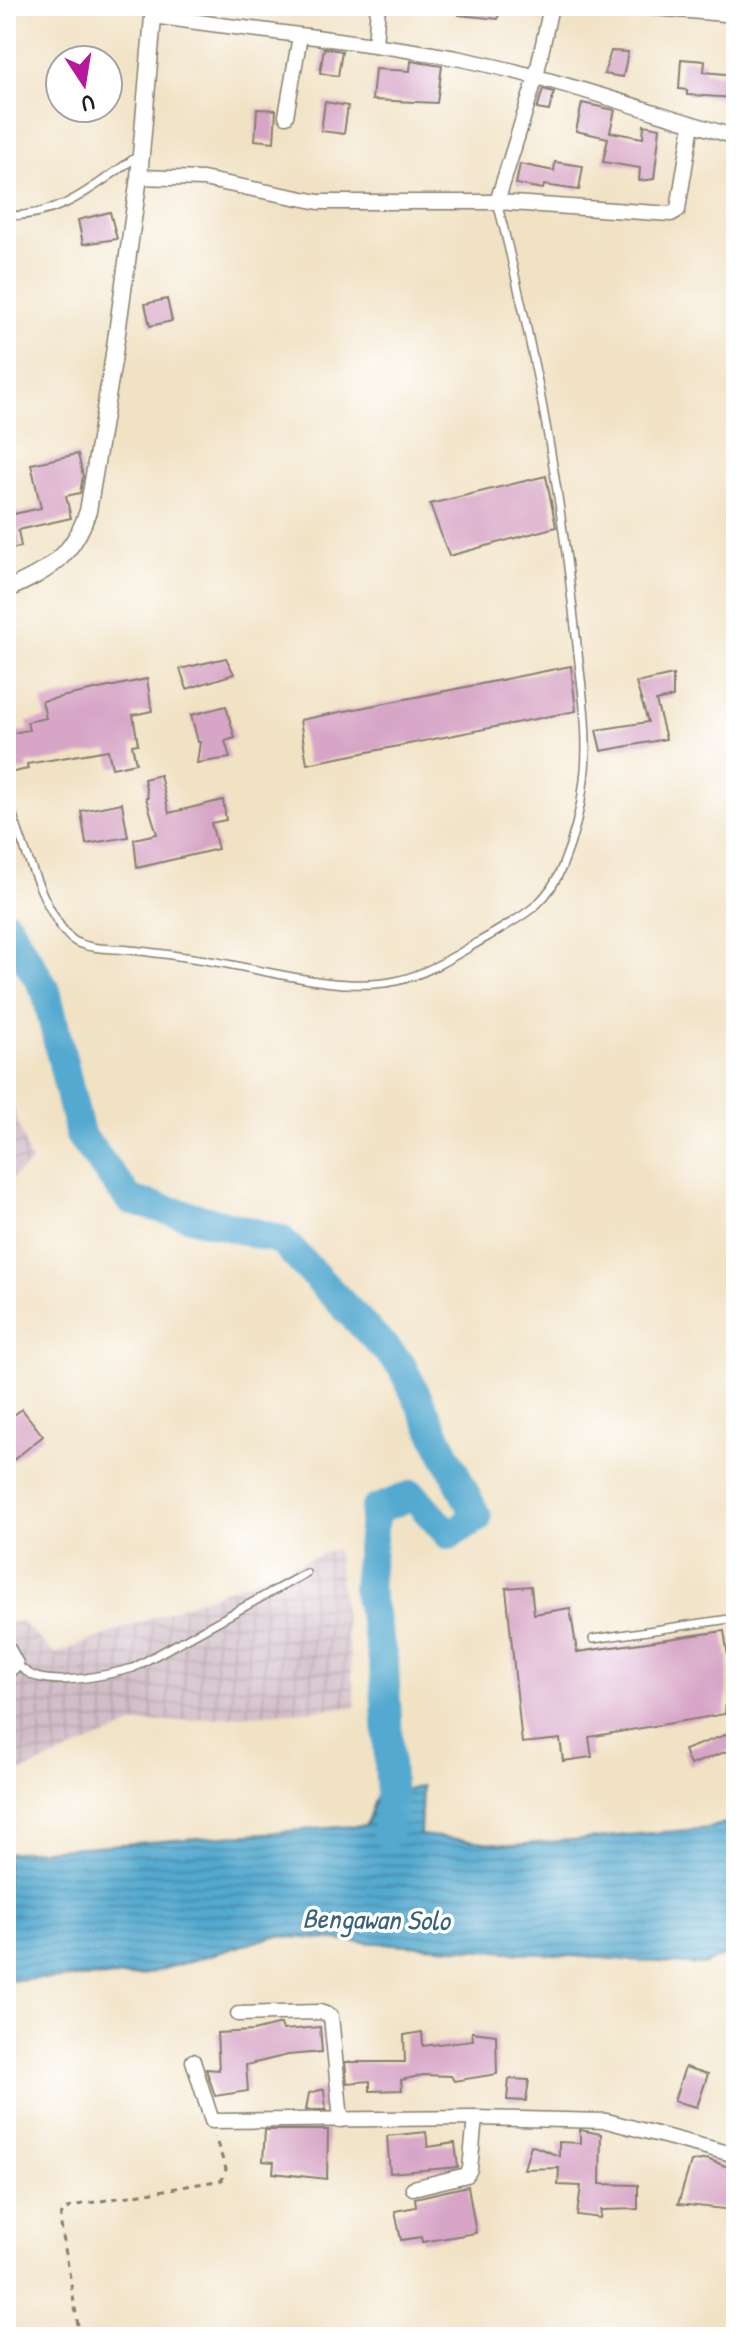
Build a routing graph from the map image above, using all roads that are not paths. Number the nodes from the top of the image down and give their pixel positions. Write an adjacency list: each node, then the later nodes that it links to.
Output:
1 (378, 6): 7 (street)
2 (551, 6): 8 (street)
3 (631, 6): 5 (street)
4 (154, 11): 6 (street); 12 (street)
5 (736, 15)
6 (300, 36): 7 (street); 9 (street)
7 (375, 45): 8 (street)
8 (536, 77): 10 (street); 14 (street)
9 (286, 116)
10 (692, 124): 11 (street); 14 (street)
11 (736, 137)
12 (140, 155): 13 (street); 15 (lane)
13 (139, 177): 14 (street); 16 (street)
14 (497, 202): 17 (lane)
15 (6, 216)
16 (6, 590)
17 (6, 794)
18 (306, 1573): 23 (lane)
19 (736, 1618): 20 (lane)
20 (593, 1639)
21 (6, 1645): 23 (street)
22 (736, 1658): 24 (lane)
23 (11, 1668)
24 (732, 1685)
25 (238, 2014): 28 (street)
26 (193, 2061): 28 (street)
27 (475, 2118): 28 (street); 29 (street); 30 (street)
28 (341, 2120)
29 (736, 2155)
30 (413, 2188)

